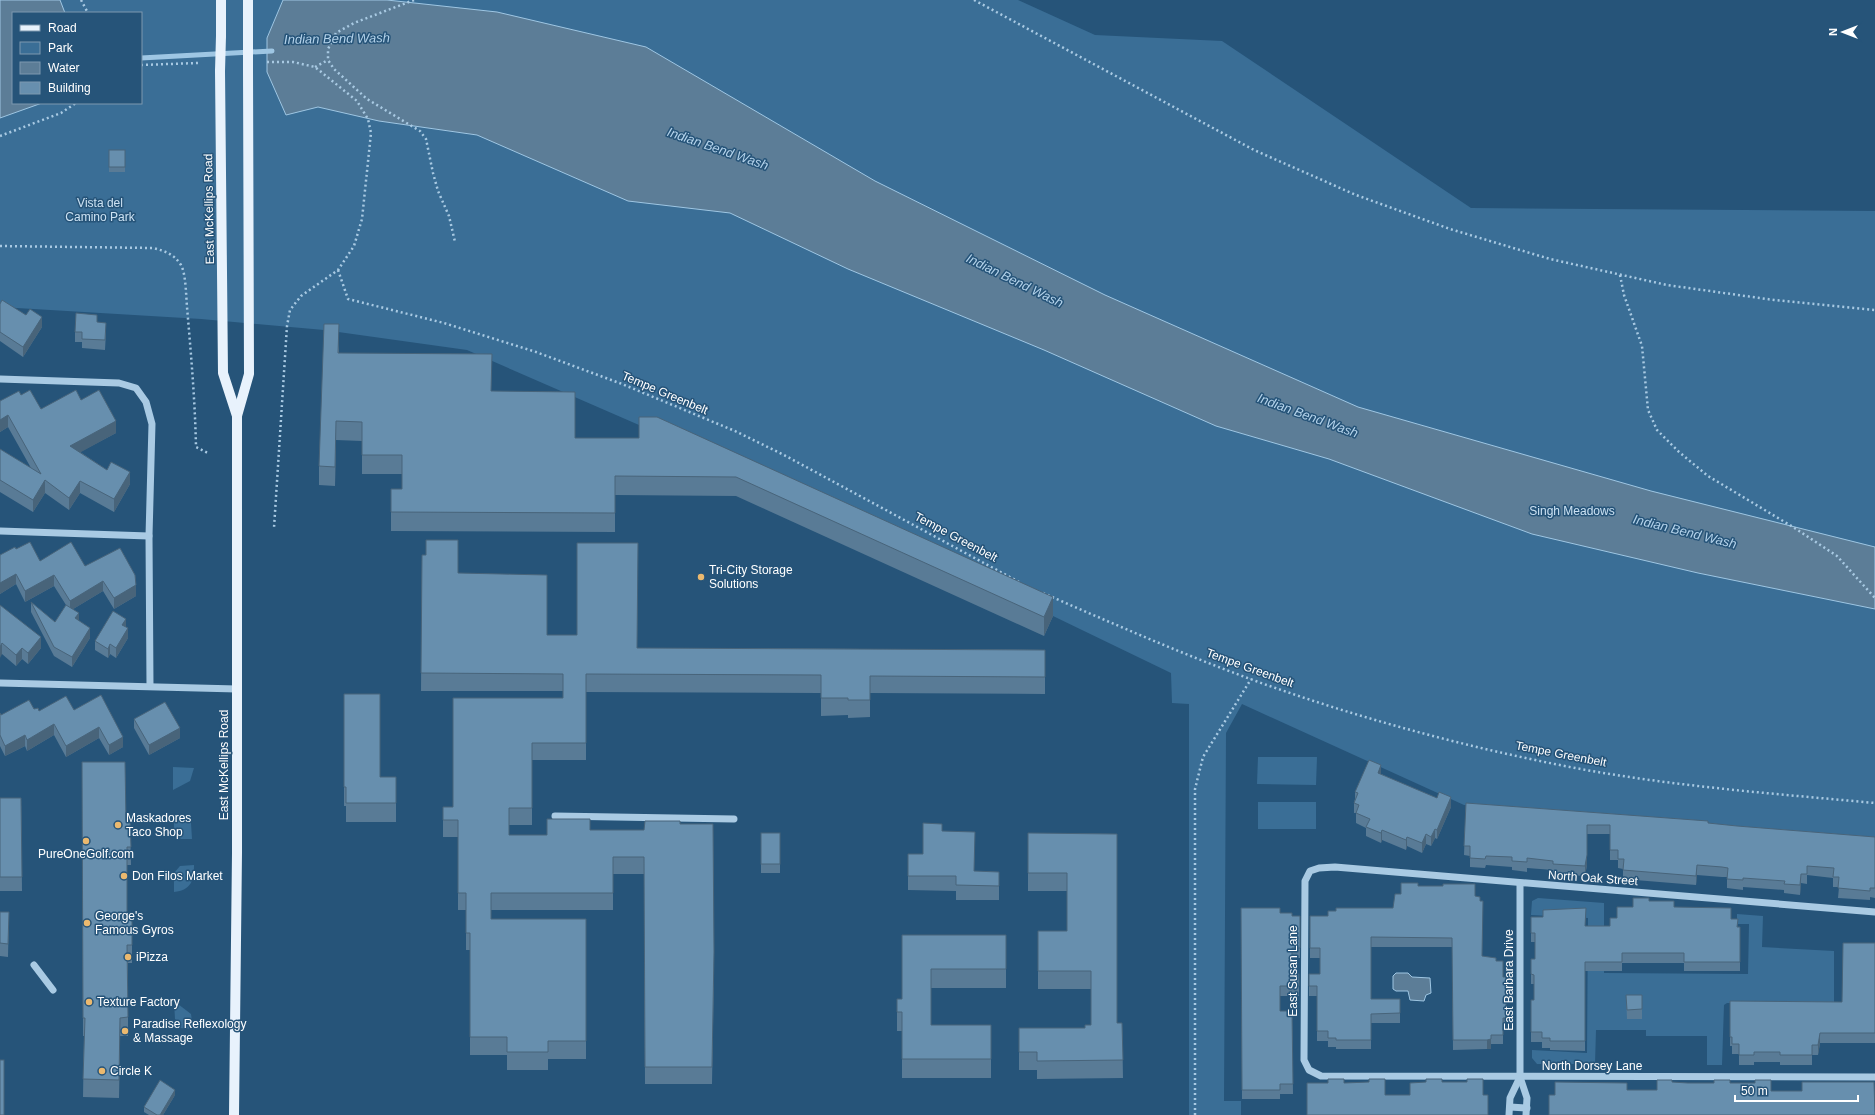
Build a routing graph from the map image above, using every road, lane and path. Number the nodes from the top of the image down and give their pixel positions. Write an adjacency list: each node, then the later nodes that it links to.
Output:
1 (81, 0): 6 (path)
2 (221, 0): 20 (main road, East McKellips Road, bridge)
3 (248, 0): 20 (main road, East McKellips Road, bridge)
4 (414, 0): 7 (path)
5 (974, 0): 17 (path)
6 (87, 12)
7 (328, 60): 11 (path); 14 (path)
8 (267, 62): 11 (path)
9 (198, 63): 10 (path)
10 (142, 65)
11 (315, 67): 16 (path)
12 (74, 104): 13 (path)
13 (0, 136)
14 (455, 242)
15 (0, 246): 21 (path)
16 (338, 270): 22 (path); 25 (path, Tempe Greenbelt)
17 (1620, 275): 18 (path); 27 (path)
18 (1875, 310)
19 (0, 379): 24 (street)
20 (237, 416): 31 (main road, East McKellips Road)
21 (208, 453)
22 (274, 528)
23 (0, 531): 24 (street)
24 (149, 536): 30 (street)
25 (1025, 584)
26 (1039, 591): 28 (path, Tempe Greenbelt)
27 (1875, 598)
28 (1251, 679): 32 (path, Tempe Greenbelt); 46 (path)
29 (0, 683): 30 (street)
30 (150, 686): 31 (street)
31 (237, 690): 45 (main road, East McKellips Road)
32 (1875, 803)
33 (555, 816): 34 (street)
34 (734, 820)
35 (1310, 871): 36 (street, North Oak Street); 40 (street, East Susan Lane)
36 (1520, 884): 37 (street, North Oak Street); 42 (street, East Barbara Drive)
37 (1875, 912)
38 (34, 965): 39 (street)
39 (54, 990)
40 (1309, 1070): 42 (street, North Dorsey Lane)
41 (1875, 1076): 42 (street, North Dorsey Lane)
42 (1520, 1077): 43 (street, East Barbara Drive); 44 (street, East Barbara Drive)
43 (1509, 1111): 44 (street, East Barbara Drive)
44 (1526, 1111)
45 (234, 1115)
46 (1195, 1115)

